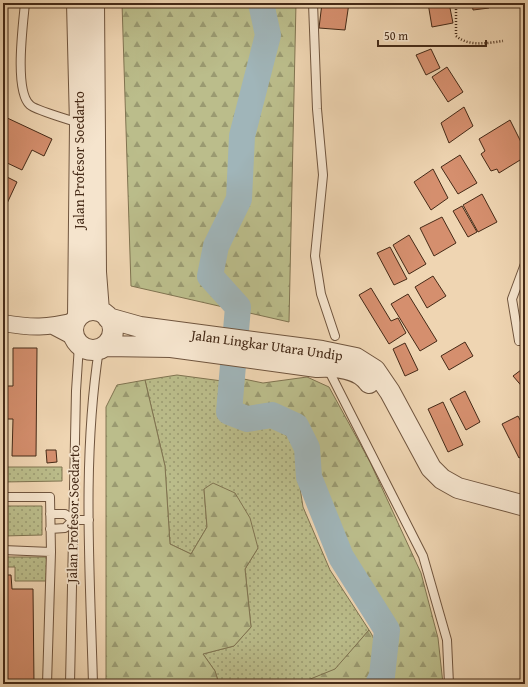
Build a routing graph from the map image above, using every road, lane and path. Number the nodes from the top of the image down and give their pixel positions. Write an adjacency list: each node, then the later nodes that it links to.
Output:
1 (25, 3): 7 (lane)
2 (77, 3): 7 (street, Jalan Profesor Soedarto)
3 (94, 3): 9 (street, Jalan Profesor Soedarto)
4 (313, 3): 12 (lane)
5 (456, 3): 6 (path)
6 (504, 41)
7 (80, 124): 11 (street, Jalan Profesor Soedarto)
8 (525, 264): 14 (lane)
9 (104, 315): 11 (street); 13 (street, Jalan Lingkar Utara Undip); 15 (street)
10 (3, 323): 11 (street)
11 (77, 330): 15 (street); 21 (lane, Jalan Profesor Soedarto)
12 (335, 336)
13 (168, 339): 15 (street, Jalan Lingkar Utara Undip); 16 (street, Jalan Lingkar Utara Undip)
14 (519, 341)
15 (102, 348): 22 (lane, Jalan Profesor Soedarto)
16 (330, 362): 18 (street, Jalan Lingkar Utara Undip); 20 (street, Jalan Lingkar Utara Undip); 29 (lane)
17 (3, 497): 19 (lane)
18 (525, 506)
19 (50, 514): 21 (lane); 23 (lane)
20 (525, 517)
21 (73, 520): 22 (lane); 23 (lane); 27 (lane, Jalan Profesor Soedarto)
22 (89, 520): 28 (lane, Jalan Profesor Soedarto)
23 (50, 529): 25 (lane)
24 (3, 550): 25 (lane)
25 (51, 552): 26 (lane)
26 (47, 684)
27 (70, 684)
28 (93, 684)
29 (449, 684)

